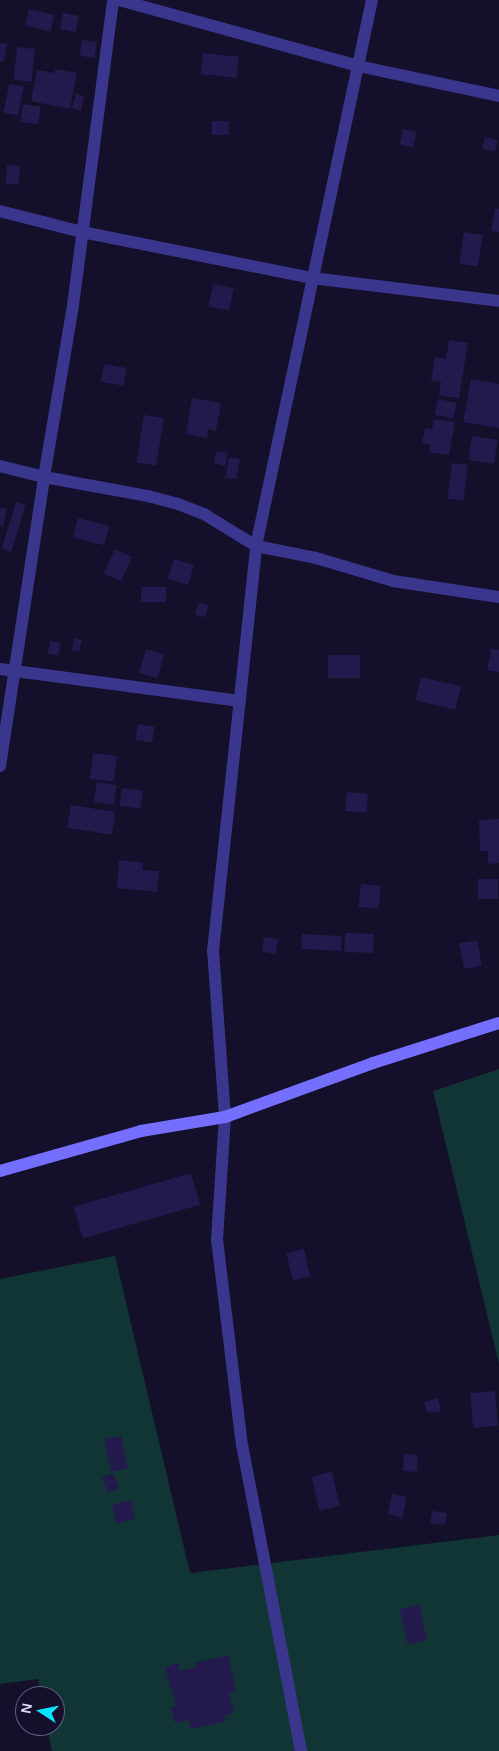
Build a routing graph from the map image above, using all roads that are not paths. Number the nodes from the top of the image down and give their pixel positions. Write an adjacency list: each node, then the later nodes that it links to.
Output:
1 (113, 0): 7 (street)
2 (119, 0): 4 (street)
3 (372, 0): 4 (street)
4 (358, 66): 5 (street); 8 (street)
5 (499, 96)
6 (0, 211): 7 (street)
7 (82, 232): 8 (street); 11 (street)
8 (312, 278): 9 (street); 12 (street)
9 (499, 301)
10 (0, 466): 11 (street)
11 (44, 477): 12 (street); 15 (street)
12 (256, 546): 13 (street); 16 (street)
13 (499, 597)
14 (0, 669): 15 (street)
15 (14, 671): 16 (street); 17 (street)
16 (240, 701): 19 (street)
17 (0, 766)
18 (499, 1023): 19 (street)
19 (225, 1117): 20 (street); 21 (street)
20 (0, 1171)
21 (301, 1751)

